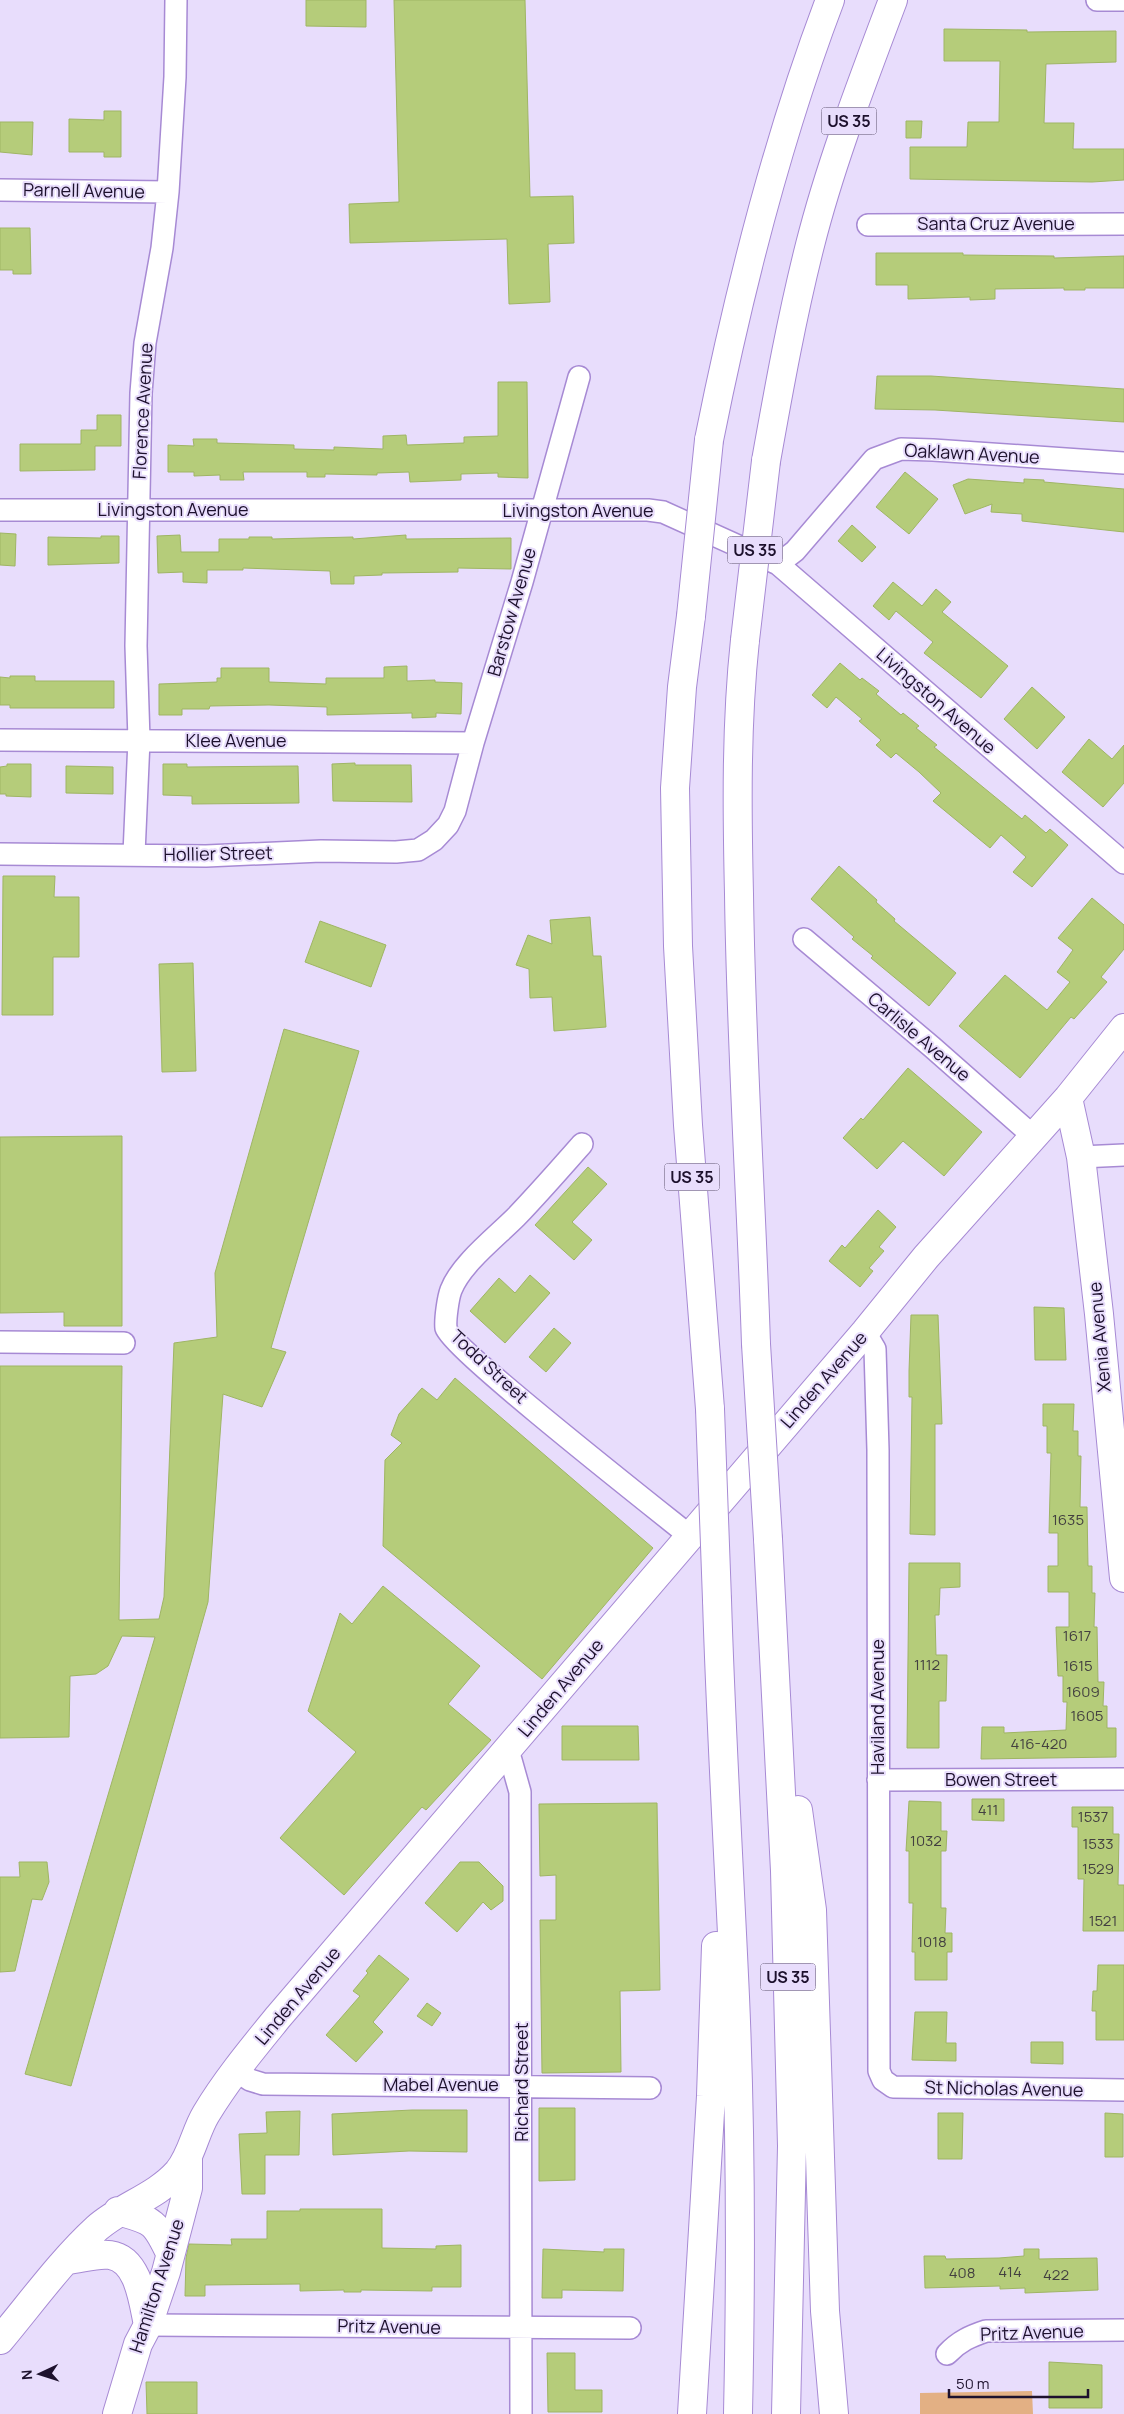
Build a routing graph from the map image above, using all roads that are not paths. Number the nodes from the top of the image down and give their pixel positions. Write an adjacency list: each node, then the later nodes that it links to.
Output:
1 (176, 0): 7 (street, Florence Avenue)
2 (830, 0): 37 (main road, US 35, bridge)
3 (893, 0): 36 (main road, US 35, bridge)
4 (1097, 0): 5 (street)
5 (1124, 0)
6 (0, 190): 7 (street, Parnell Avenue)
7 (168, 192): 13 (street, Florence Avenue)
8 (1124, 224): 9 (street, Santa Cruz Avenue)
9 (868, 225)
10 (579, 377): 14 (street, Barstow Avenue)
11 (1124, 463): 15 (street, Oaklawn Avenue)
12 (0, 510): 13 (street, Livingston Avenue)
13 (139, 510): 14 (street, Livingston Avenue); 17 (street, Florence Avenue)
14 (540, 511): 15 (street, Livingston Avenue); 18 (street, Barstow Avenue)
15 (778, 564): 22 (street, Livingston Avenue)
16 (0, 740): 17 (street, Klee Avenue)
17 (139, 740): 18 (street, Klee Avenue); 21 (street, Florence Avenue)
18 (473, 743): 19 (street, Barstow Avenue)
19 (434, 840): 21 (street, Hollier Street)
20 (0, 854): 21 (street, Hollier Street)
21 (134, 854)
22 (1124, 862)
23 (804, 939): 26 (street, Carlisle Avenue)
24 (1124, 1028): 25 (main road, Linden Avenue)
25 (1068, 1098): 26 (main road, Linden Avenue); 29 (main road, Xenia Avenue)
26 (1033, 1136): 30 (main road, Linden Avenue)
27 (582, 1144): 34 (street, Todd Street)
28 (1124, 1155): 29 (street)
29 (1081, 1157): 33 (main road, Xenia Avenue)
30 (866, 1332): 34 (main road, Linden Avenue); 40 (street, Haviland Avenue)
31 (0, 1342): 32 (street)
32 (124, 1343)
33 (1116, 1408): 35 (main road, Xenia Avenue)
34 (691, 1537): 38 (main road, Linden Avenue)
35 (1124, 1578)
36 (773, 1631): 60 (main road, US 35); 61 (main road)
37 (721, 1747): 58 (main road); 59 (main road, US 35)
38 (506, 1753): 41 (main road, Linden Avenue); 43 (street, Richard Street)
39 (1124, 1779): 40 (street, Bowen Street)
40 (878, 1780): 42 (street, Haviland Avenue)
41 (235, 2070): 43 (street, Mabel Avenue); 46 (main road, Linden Avenue)
42 (886, 2082): 45 (street, St Nicholas Avenue)
43 (522, 2086): 44 (street, Mabel Avenue); 51 (street, Richard Street)
44 (650, 2088)
45 (1124, 2090)
46 (188, 2157): 47 (main road, Linden Avenue); 48 (main road, Hamilton Avenue)
47 (118, 2211): 48 (main road); 49 (main road, Linden Avenue)
48 (170, 2253): 50 (main road, Hamilton Avenue)
49 (67, 2260): 50 (main road); 54 (main road, Linden Avenue)
50 (148, 2325): 51 (street, Pritz Avenue); 56 (main road, Hamilton Avenue)
51 (521, 2328): 52 (street, Pritz Avenue); 57 (street, Richard Street)
52 (630, 2328)
53 (1124, 2330): 55 (street, Pritz Avenue)
54 (0, 2340)
55 (947, 2354)
56 (117, 2414)
57 (521, 2414)
58 (692, 2414)
59 (738, 2414)
60 (786, 2414)
61 (834, 2414)

